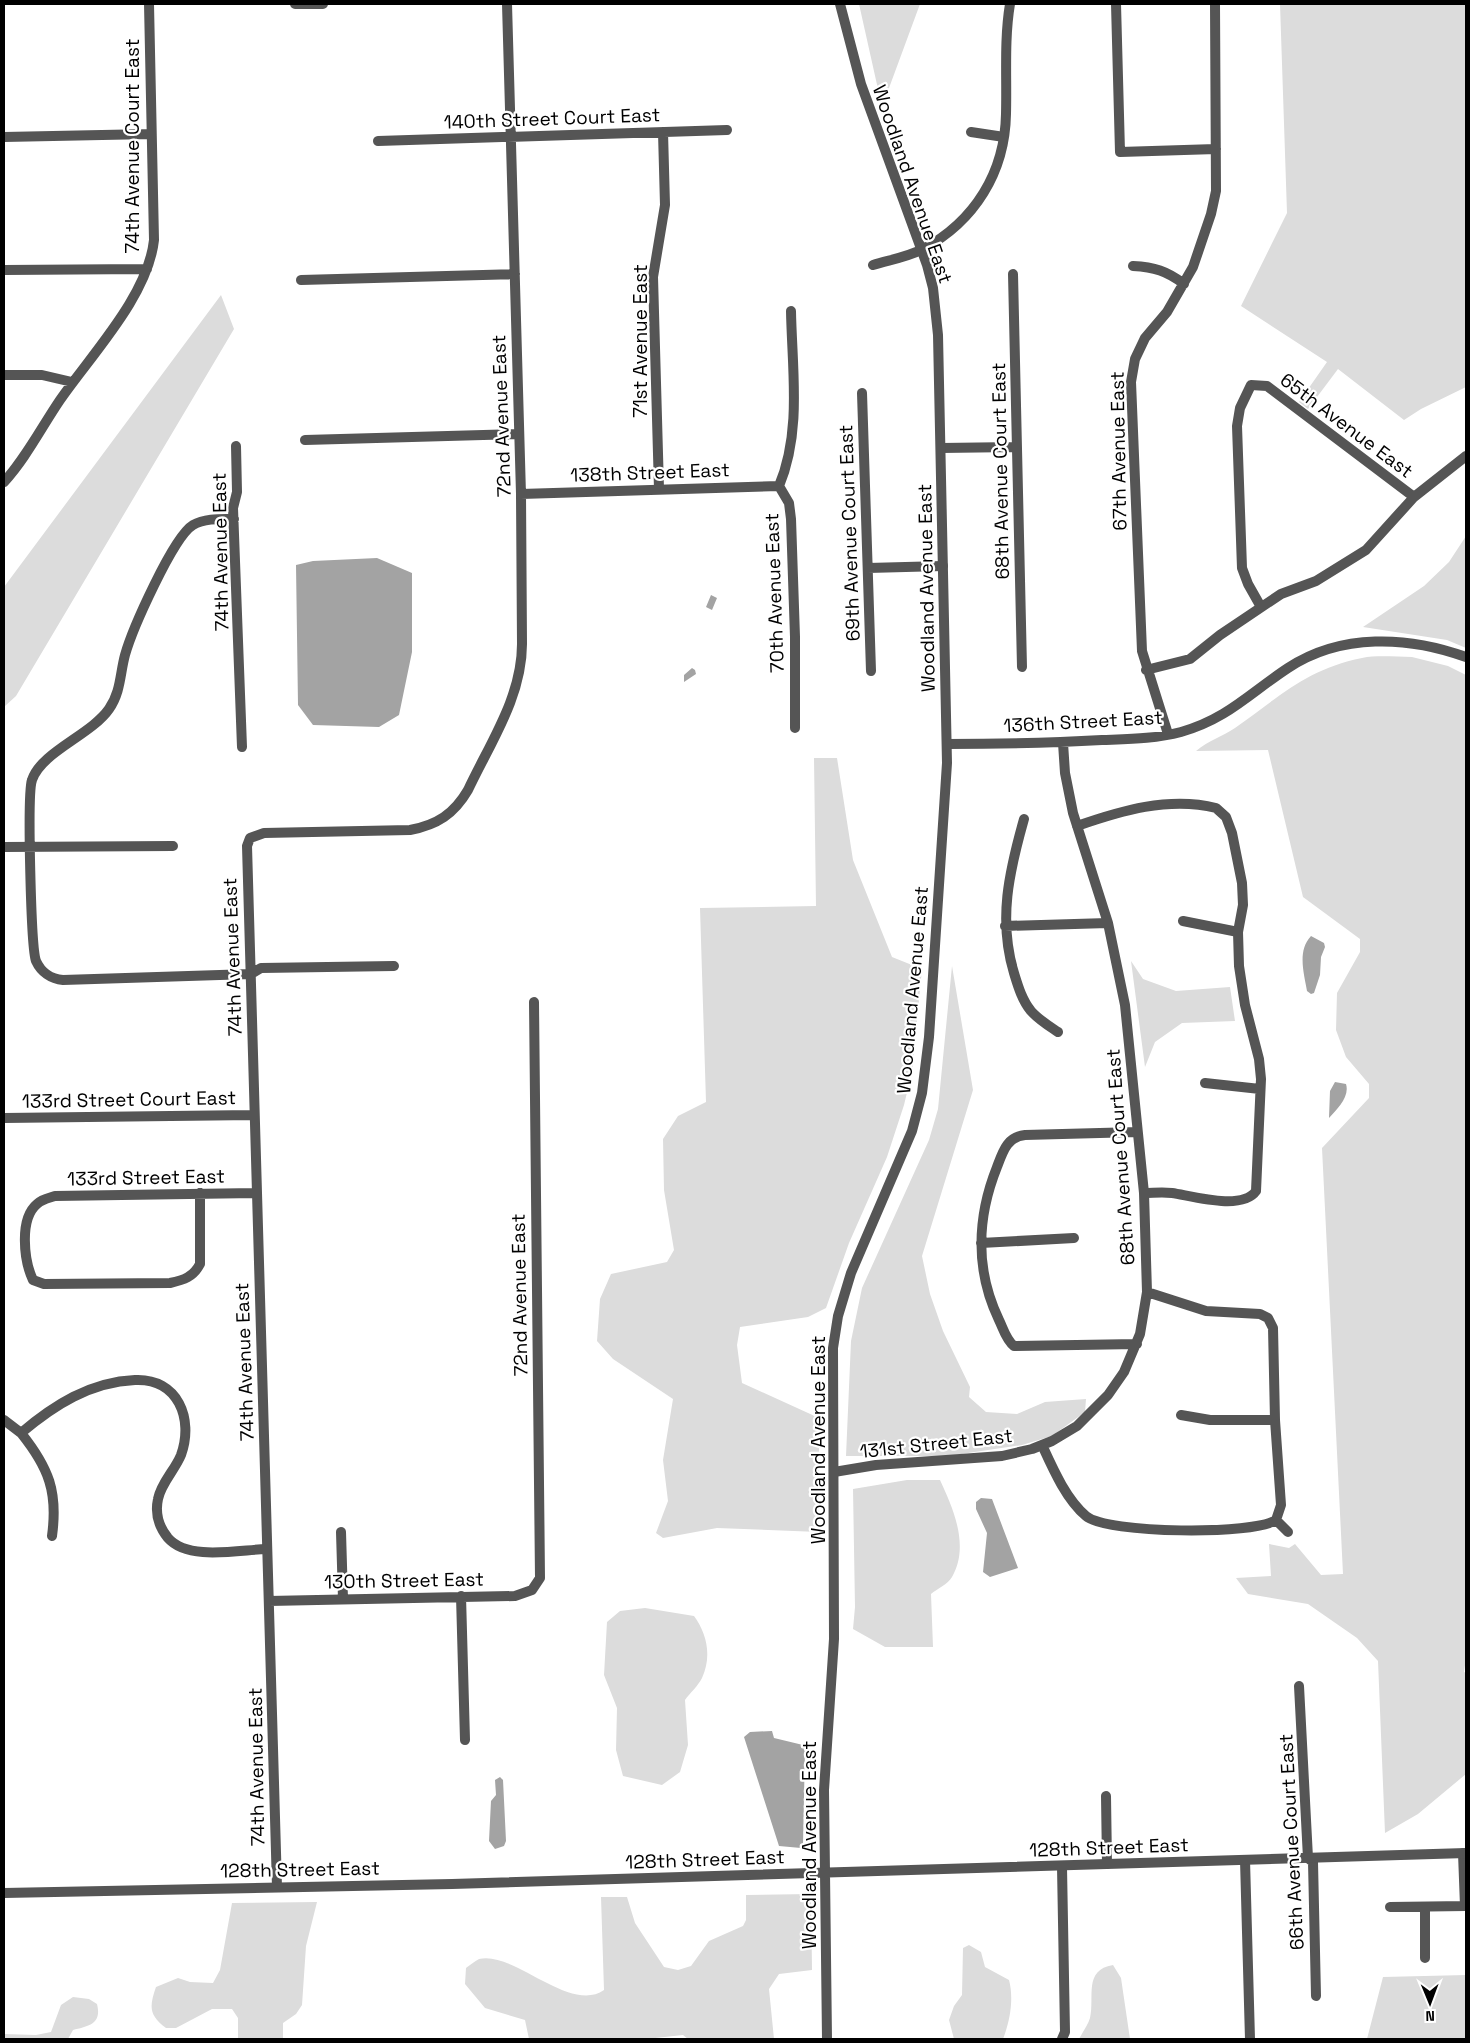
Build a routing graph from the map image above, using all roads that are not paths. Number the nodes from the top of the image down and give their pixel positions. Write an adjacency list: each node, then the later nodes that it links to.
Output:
1 (149, 4): 12 (street, 74th Avenue Court East)
2 (295, 4): 3 (street)
3 (323, 4)
4 (507, 4): 13 (street, 72nd Avenue East)
5 (840, 4): 18 (street, Woodland Avenue East)
6 (1010, 4): 15 (street)
7 (1116, 4): 17 (street)
8 (1215, 4): 17 (street, 67th Avenue East)
9 (727, 130): 10 (street, 140th Street Court East)
10 (663, 132): 13 (street, 140th Street Court East); 39 (street, 71st Avenue East)
11 (971, 132): 15 (street)
12 (151, 134): 14 (street); 21 (street, 74th Avenue Court East)
13 (511, 136): 16 (street, 140th Street Court East); 23 (street, 72nd Avenue East)
14 (4, 137)
15 (1004, 137): 18 (street)
16 (378, 141)
17 (1216, 149): 26 (street, 67th Avenue East)
18 (921, 250): 19 (street); 35 (street, Woodland Avenue East)
19 (873, 265)
20 (1133, 266): 26 (street)
21 (147, 269): 22 (street); 29 (street, 74th Avenue Court East)
22 (4, 270)
23 (515, 274): 25 (street); 31 (street, 72nd Avenue East)
24 (1013, 274): 34 (street, 68th Avenue Court East)
25 (301, 280)
26 (1184, 284): 48 (street, 67th Avenue East)
27 (790, 312): 38 (street, 70th Avenue East)
28 (4, 375): 29 (street)
29 (72, 382): 37 (street, 74th Avenue Court East)
30 (862, 393): 44 (street, 69th Avenue Court East)
31 (519, 434): 32 (street); 40 (street, 72nd Avenue East)
32 (305, 440)
33 (236, 446): 42 (street, 74th Avenue East)
34 (1016, 447): 35 (street); 47 (street, 68th Avenue Court East)
35 (941, 448): 43 (street, Woodland Avenue East)
36 (1466, 456): 41 (street)
37 (4, 482)
38 (779, 486): 39 (street, 138th Street East); 50 (street, 70th Avenue East)
39 (659, 489): 40 (street, 138th Street East)
40 (521, 494): 57 (street, 72nd Avenue East)
41 (1414, 498): 45 (street); 45 (street, 65th Avenue East)
42 (234, 518): 54 (street, 74th Avenue East); 58 (street)
43 (943, 566): 44 (street); 53 (street, Woodland Avenue East)
44 (868, 568): 49 (street, 69th Avenue Court East)
45 (1261, 607): 48 (street)
46 (1466, 657): 51 (street, 136th Street East)
47 (1022, 667)
48 (1146, 670): 51 (street, 67th Avenue East)
49 (870, 671)
50 (795, 728)
51 (1168, 734): 52 (street, 136th Street East)
52 (1064, 743): 53 (street, 136th Street East); 56 (street, 68th Avenue Court East)
53 (947, 744): 86 (street, Woodland Avenue East)
54 (242, 748)
55 (1024, 819): 63 (street)
56 (1077, 826): 62 (street, 68th Avenue Court East); 64 (street)
57 (250, 838): 66 (street, 74th Avenue East)
58 (31, 846): 59 (street); 60 (street); 66 (street)
59 (173, 846)
60 (4, 847)
61 (1183, 922): 64 (street)
62 (1108, 923): 63 (street); 73 (street, 68th Avenue Court East)
63 (1005, 926): 68 (street)
64 (1238, 932): 70 (street)
65 (394, 966): 66 (street)
66 (251, 974): 71 (street, 74th Avenue East)
67 (534, 1002): 92 (street, 72nd Avenue East)
68 (1058, 1032)
69 (1205, 1083): 70 (street)
70 (1260, 1089): 75 (street)
71 (254, 1115): 72 (street, 133rd Street Court East); 74 (street, 74th Avenue East)
72 (4, 1118)
73 (1137, 1132): 75 (street, 68th Avenue Court East); 78 (street)
74 (257, 1193): 76 (street, 133rd Street East); 91 (street, 74th Avenue East)
75 (1144, 1193): 79 (street, 68th Avenue Court East)
76 (200, 1194): 76 (street, 133rd Street East)
77 (1074, 1238): 78 (street)
78 (981, 1244): 80 (street)
79 (1147, 1292): 80 (street, 68th Avenue Court East); 83 (street)
80 (1137, 1344): 85 (street, 68th Avenue Court East)
81 (1181, 1415): 83 (street)
82 (4, 1420): 84 (street)
83 (1275, 1420): 87 (street)
84 (21, 1433): 90 (street); 91 (street)
85 (1042, 1445): 86 (street, 131st Street East); 87 (street)
86 (834, 1472): 104 (street, Woodland Avenue East)
87 (1276, 1520): 89 (street)
88 (341, 1532): 94 (street)
89 (1288, 1532)
90 (52, 1536)
91 (266, 1549): 95 (street, 74th Avenue East)
92 (536, 1586): 93 (street, 130th Street East)
93 (461, 1596): 94 (street, 130th Street East); 97 (street)
94 (344, 1599): 95 (street, 130th Street East)
95 (269, 1601): 105 (street, 74th Avenue East)
96 (1299, 1686): 100 (street, 66th Avenue Court East)
97 (464, 1740)
98 (1106, 1796): 102 (street)
99 (1464, 1853): 100 (street, 128th Street East); 107 (street)
100 (1308, 1858): 101 (street, 128th Street East); 111 (street, 66th Avenue Court East)
101 (1244, 1860): 102 (street, 128th Street East); 114 (street)
102 (1107, 1864): 103 (street, 128th Street East)
103 (1062, 1866): 104 (street, 128th Street East); 113 (street)
104 (825, 1873): 105 (street, 128th Street East); 112 (street, Woodland Avenue East)
105 (277, 1887): 106 (street, 128th Street East)
106 (4, 1893)
107 (1465, 1906): 108 (street)
108 (1425, 1907): 109 (street); 110 (street)
109 (1390, 1908)
110 (1425, 1958)
111 (1316, 1996)
112 (827, 2039)
113 (1062, 2039)
114 (1250, 2039)

